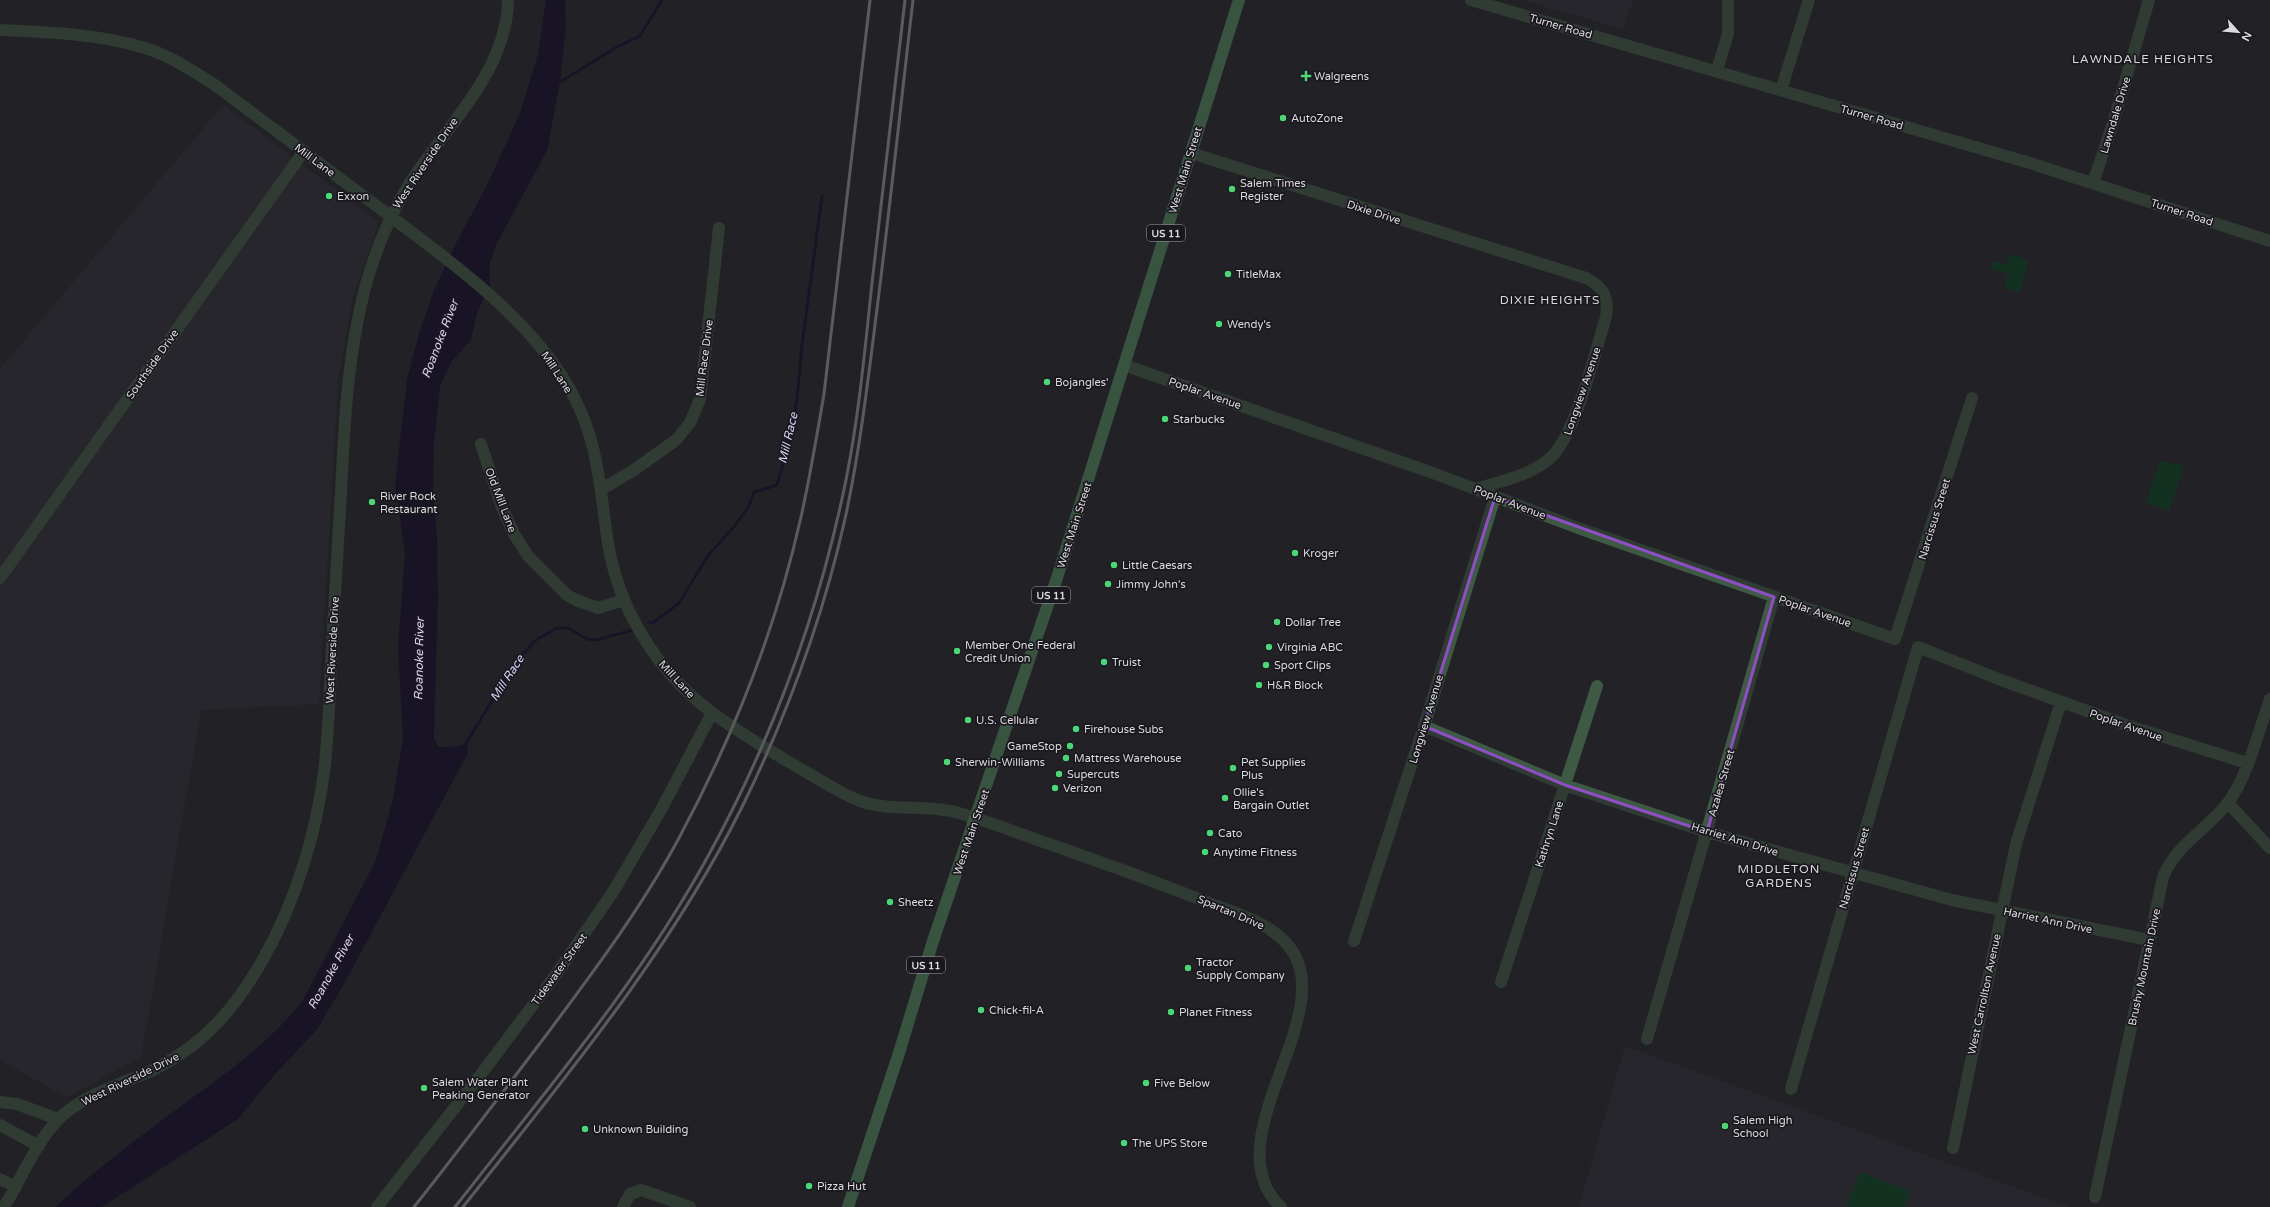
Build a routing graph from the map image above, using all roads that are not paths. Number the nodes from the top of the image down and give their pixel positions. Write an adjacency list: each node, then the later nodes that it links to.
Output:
1 (508, 0): 13 (street, West Riverside Drive)
2 (1239, 0): 11 (main road, West Main Street / US 11)
3 (1471, 0): 8 (street, Turner Road)
4 (1728, 0): 8 (street)
5 (1809, 0): 9 (street)
6 (2149, 0): 12 (street, Lawndale Drive)
7 (0, 30): 10 (street, Mill Lane)
8 (1717, 70): 9 (street, Turner Road)
9 (1781, 90): 12 (street, Turner Road)
10 (304, 151): 13 (street, Mill Lane); 23 (street, Southside Drive)
11 (1191, 153): 16 (street, Dixie Drive); 17 (main road, West Main Street / US 11)
12 (2093, 183): 15 (street, Turner Road)
13 (390, 216): 20 (street, Mill Lane); 47 (street, West Riverside Drive)
14 (719, 228): 20 (street, Mill Race Drive)
15 (2270, 241)
16 (1557, 269): 21 (street, Longview Avenue)
17 (1124, 365): 21 (street, Poplar Avenue); 36 (main road, West Main Street / US 11)
18 (1972, 398): 26 (street, Narcissus Street)
19 (482, 444): 25 (street, Old Mill Lane)
20 (602, 489): 25 (street, Mill Lane)
21 (1475, 489): 22 (street, Poplar Avenue)
22 (1495, 497): 24 (street, Poplar Avenue); 32 (street, Longview Avenue)
23 (0, 578)
24 (1774, 597): 26 (street, Poplar Avenue); 37 (street, Azalea Street)
25 (624, 600): 31 (street, Mill Lane)
26 (1895, 639)
27 (1918, 647): 30 (street, Poplar Avenue); 39 (street, Narcissus Street)
28 (1597, 686): 34 (street, Kathryn Lane)
29 (2270, 699): 33 (street, Brushy Mountain Drive)
30 (2061, 702): 33 (street, Poplar Avenue); 40 (street, West Carrollton Avenue)
31 (712, 713): 36 (street, Mill Lane); 55 (street, Tidewater Street)
32 (1424, 726): 34 (street, Harriet Ann Drive); 42 (street, Longview Avenue)
33 (2247, 763): 35 (street, Brushy Mountain Drive)
34 (1565, 784): 37 (street, Harriet Ann Drive); 43 (street, Kathryn Lane)
35 (2228, 803): 38 (street); 41 (street, Brushy Mountain Drive)
36 (975, 818): 58 (main road, West Main Street / US 11); 59 (street, Spartan Drive)
37 (1707, 832): 39 (street, Harriet Ann Drive); 44 (street, Azalea Street)
38 (2270, 848)
39 (1853, 873): 40 (street, Harriet Ann Drive); 45 (street, Narcissus Street)
40 (2002, 910): 41 (street, Harriet Ann Drive); 50 (street, West Carrollton Avenue)
41 (2149, 940): 53 (street, Brushy Mountain Drive)
42 (1354, 941)
43 (1501, 982)
44 (1647, 1039)
45 (1791, 1089)
46 (0, 1102): 47 (street)
47 (58, 1120): 49 (street, West Riverside Drive)
48 (0, 1125): 49 (street)
49 (38, 1146): 52 (street, West Riverside Drive)
50 (1953, 1148)
51 (0, 1179): 52 (street)
52 (16, 1187): 54 (street, West Riverside Drive)
53 (2095, 1197)
54 (4, 1207)
55 (377, 1207)
56 (623, 1207): 57 (street)
57 (690, 1207)
58 (848, 1207)
59 (1281, 1207)

